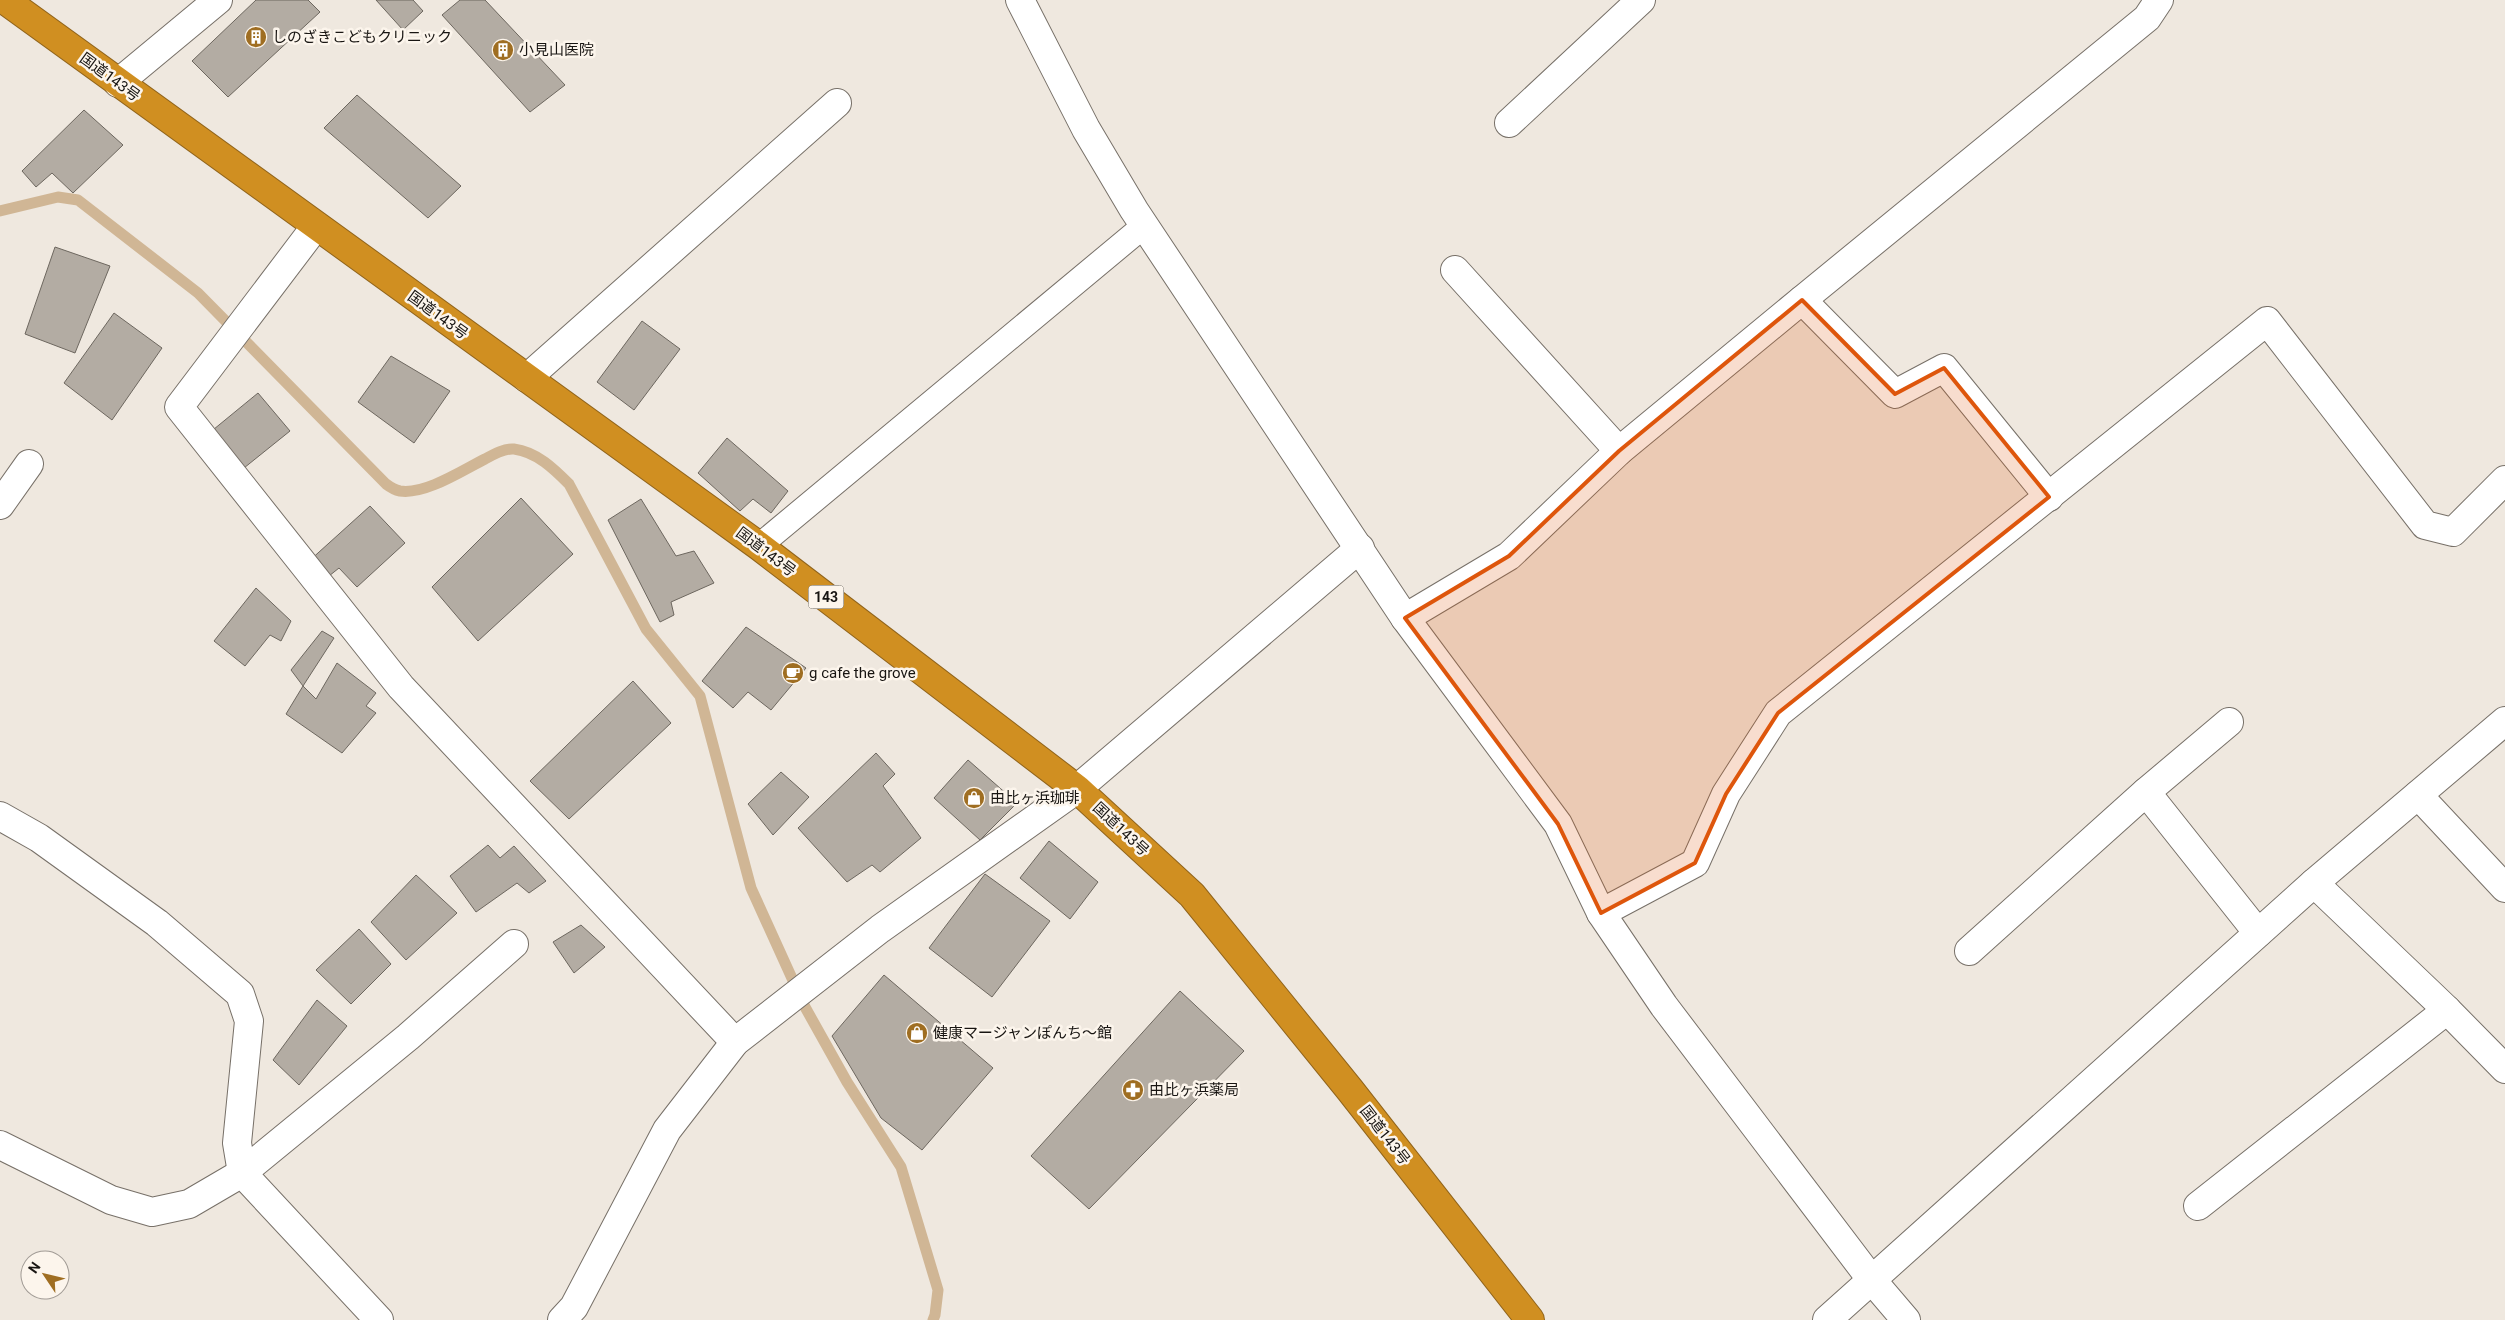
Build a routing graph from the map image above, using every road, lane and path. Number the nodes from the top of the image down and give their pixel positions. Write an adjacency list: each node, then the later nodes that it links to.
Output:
1 (5, 0): 6 (highway, 国道143号 / 143)
2 (218, 0): 6 (street)
3 (1020, 0): 9 (street)
4 (1641, 0): 8 (street)
5 (2159, 0): 12 (street)
6 (118, 83): 10 (highway, 国道143号 / 143)
7 (837, 104): 13 (street)
8 (1509, 124)
9 (1145, 225): 19 (lane); 20 (street)
10 (316, 226): 13 (highway, 国道143号 / 143); 35 (street)
11 (1454, 270): 14 (street)
12 (1802, 300): 14 (street); 17 (street)
13 (526, 378): 19 (highway, 国道143号 / 143)
14 (1619, 451): 21 (street)
15 (29, 464): 18 (street)
16 (2505, 480): 17 (street)
17 (2049, 496): 30 (street)
18 (0, 505)
19 (759, 546): 24 (highway, 国道143号 / 143)
20 (1360, 548): 21 (street); 24 (street)
21 (1405, 618): 30 (street)
22 (2505, 721): 26 (street)
23 (2229, 722): 25 (street)
24 (1078, 789): 35 (street); 43 (highway, 国道143号 / 143)
25 (2146, 792): 31 (street); 33 (street)
26 (2418, 795): 28 (street); 29 (street)
27 (0, 816): 38 (street)
28 (2314, 883): 31 (street); 34 (street)
29 (2505, 888)
30 (1601, 913): 40 (street)
31 (2258, 933): 40 (street)
32 (514, 944): 38 (street)
33 (1969, 951)
34 (2447, 1010): 36 (street); 39 (street)
35 (735, 1042): 42 (street)
36 (2505, 1069)
37 (0, 1145): 38 (street)
38 (242, 1173): 41 (street)
39 (2198, 1206)
40 (1871, 1279): 44 (street); 45 (street)
41 (379, 1320)
42 (562, 1320)
43 (1530, 1320)
44 (1827, 1320)
45 (1906, 1320)

